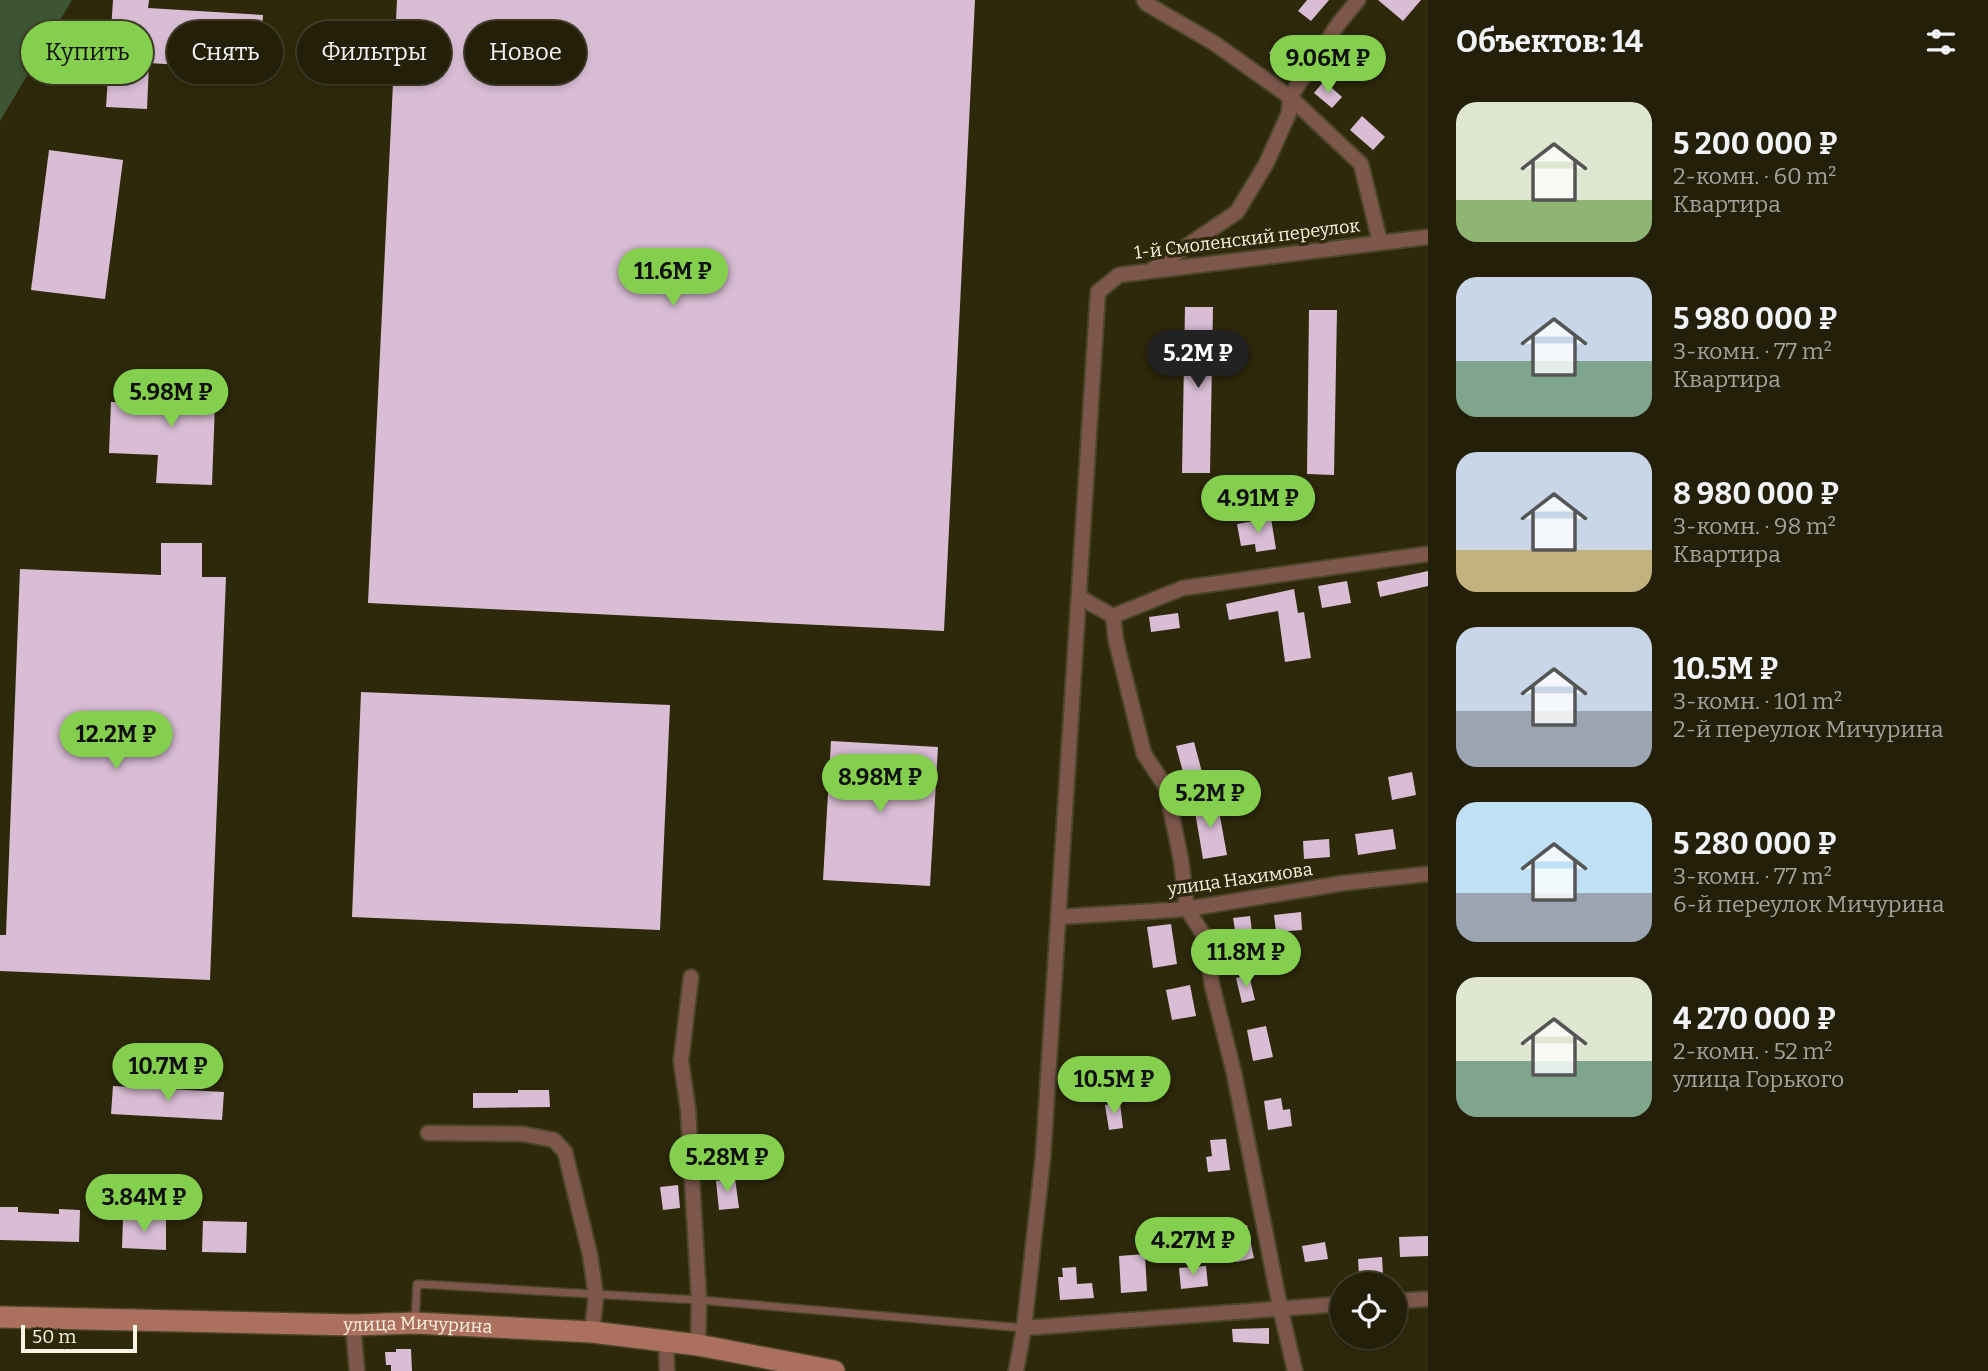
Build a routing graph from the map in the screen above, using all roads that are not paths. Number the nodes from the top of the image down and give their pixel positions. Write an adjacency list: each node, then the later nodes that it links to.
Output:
1 (1144, 0): 3 (street, 1-й Смоленский переулок)
2 (1358, 0): 3 (street)
3 (1290, 97): 5 (street, 1-й Смоленский переулок); 6 (street)
4 (1428, 237): 5 (street, 1-й Смоленский переулок)
5 (1380, 242): 6 (street, 1-й Смоленский переулок)
6 (1150, 271): 8 (street, 1-й Смоленский переулок)
7 (1428, 554): 9 (street)
8 (1079, 597): 9 (street); 12 (street)
9 (1113, 616): 11 (street)
10 (1428, 874): 11 (street, улица Нахимова)
11 (1187, 909): 12 (street, улица Нахимова); 20 (street)
12 (1058, 917): 24 (street)
13 (691, 977): 17 (street)
14 (429, 1133): 15 (street)
15 (597, 1296): 17 (lane); 22 (lane); 25 (street)
16 (1428, 1299): 18 (street)
17 (699, 1300): 24 (lane); 27 (street)
18 (1407, 1300)
19 (1330, 1305): 20 (street)
20 (1280, 1307): 24 (street); 32 (street)
21 (0, 1317): 23 (main road, улица Мичурина)
22 (415, 1323): 23 (main road, улица Мичурина); 25 (main road, улица Мичурина)
23 (353, 1325): 28 (street)
24 (1024, 1328): 31 (street)
25 (592, 1332): 26 (main road, улица Мичурина)
26 (666, 1340): 27 (main road, улица Мичурина); 29 (street)
27 (698, 1345): 30 (main road, улица Мичурина)
28 (357, 1371)
29 (667, 1371)
30 (834, 1371)
31 (1016, 1371)
32 (1295, 1371)

